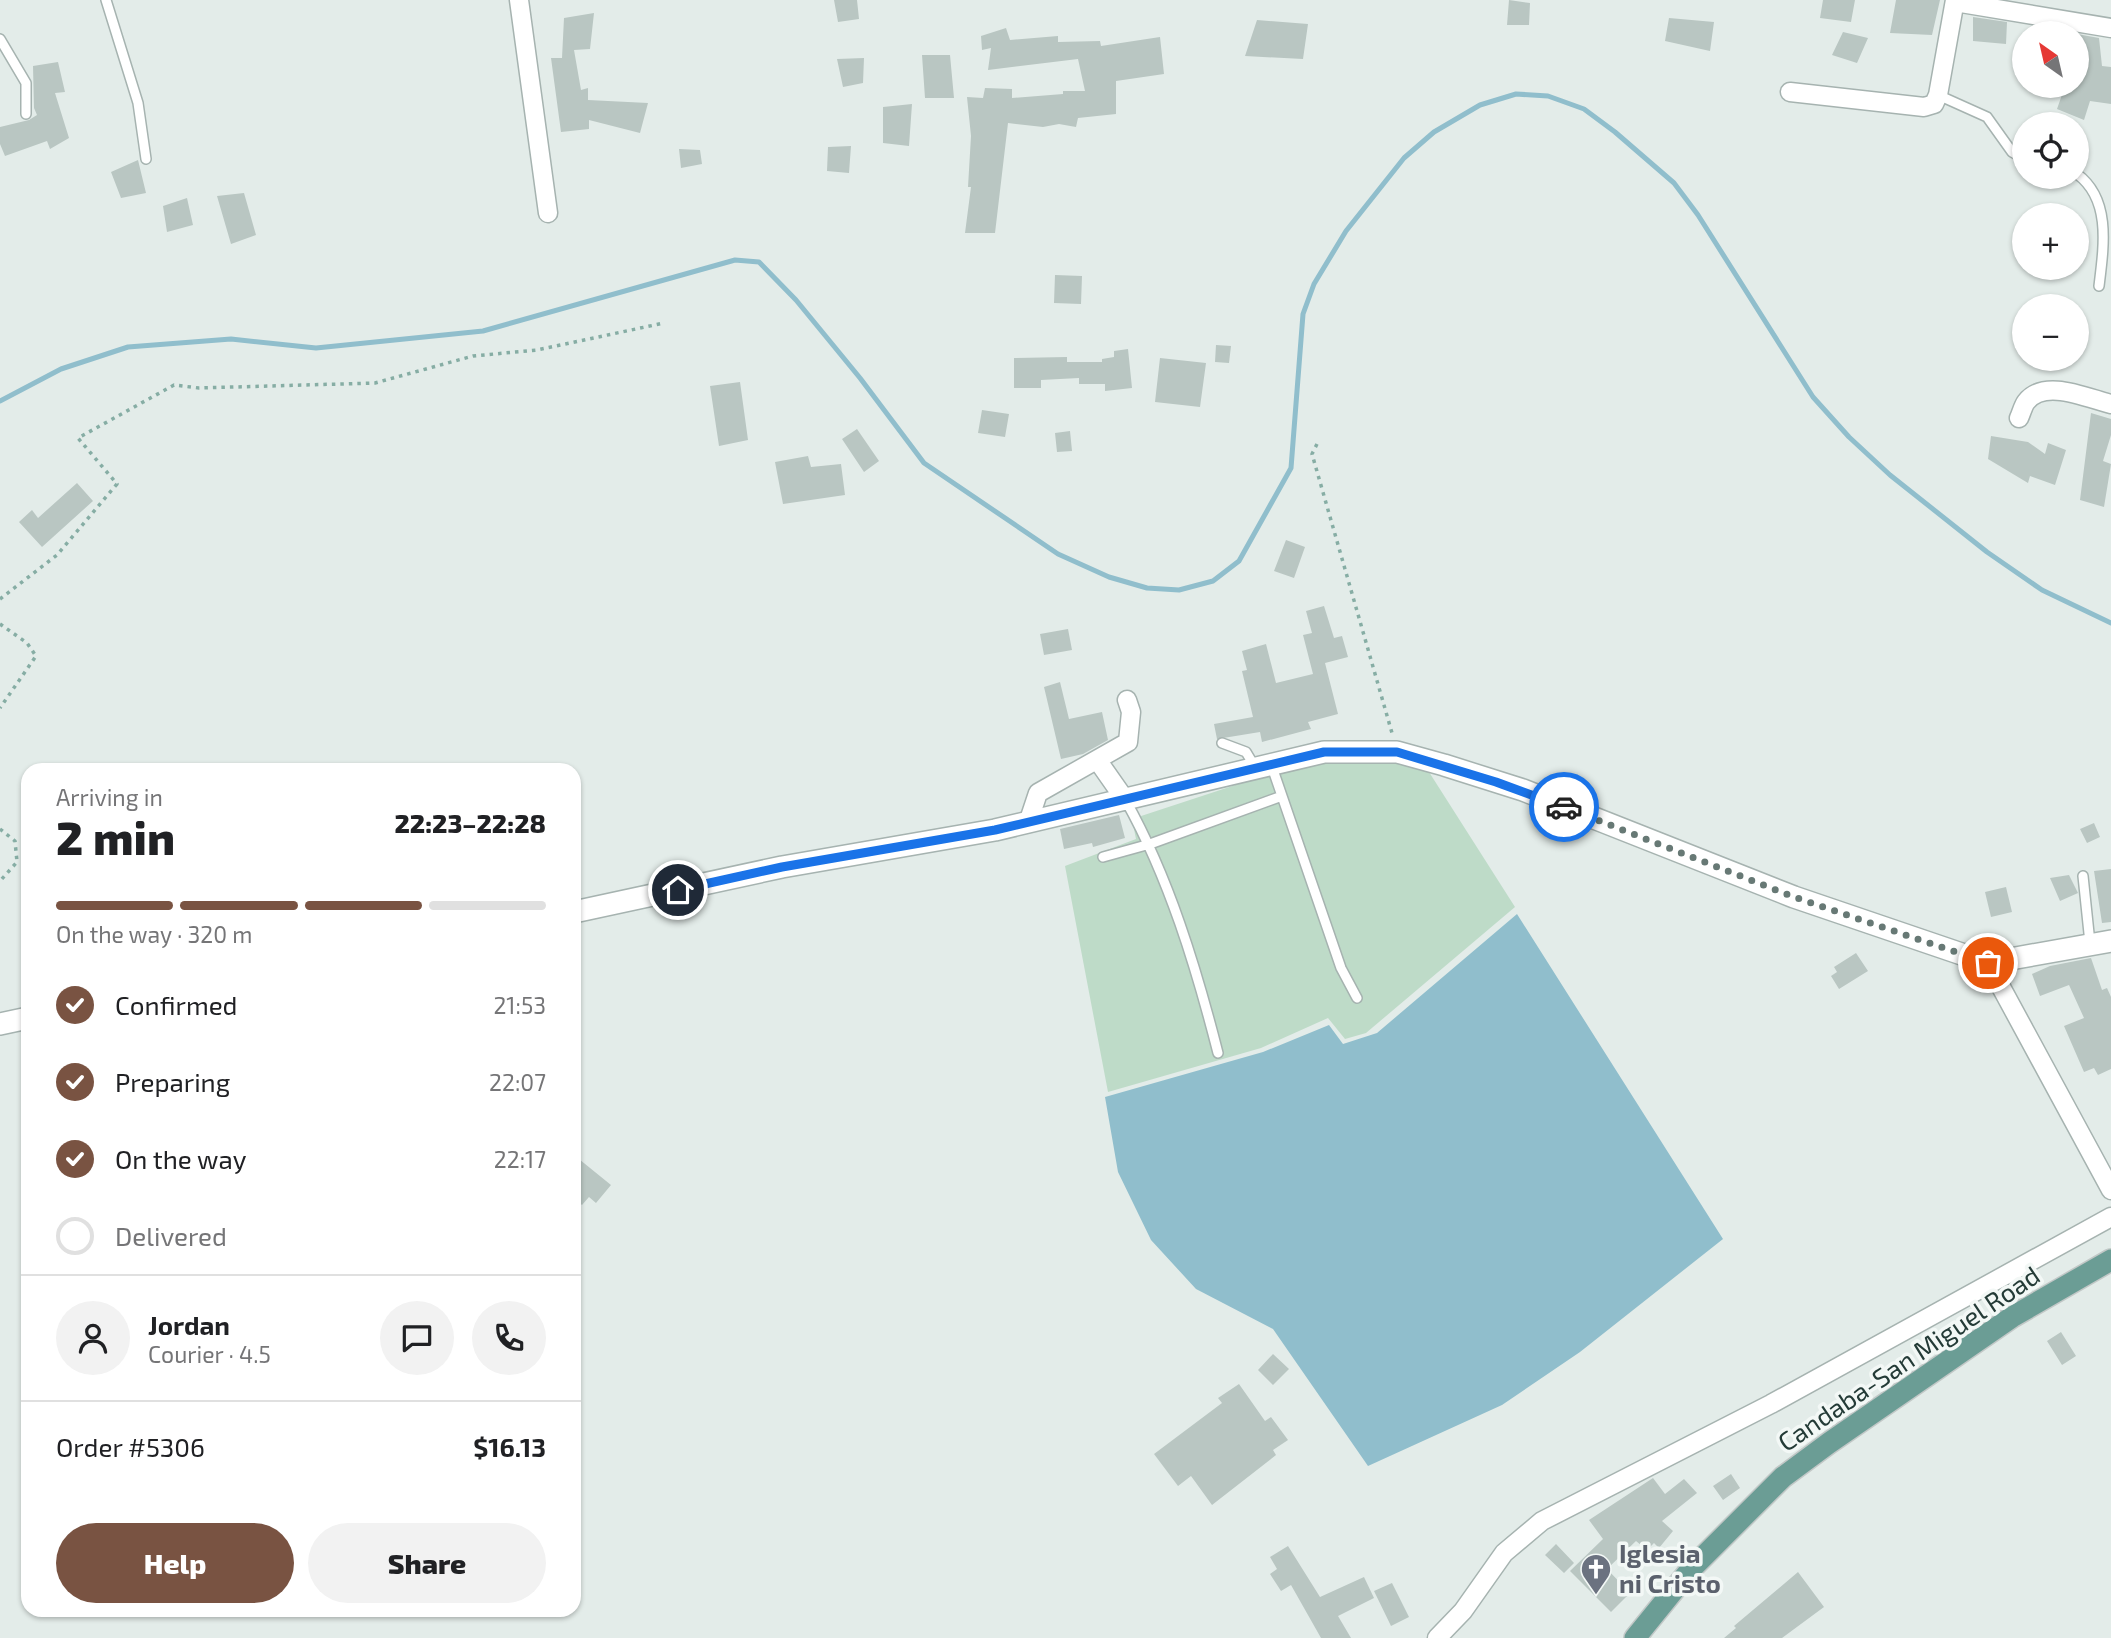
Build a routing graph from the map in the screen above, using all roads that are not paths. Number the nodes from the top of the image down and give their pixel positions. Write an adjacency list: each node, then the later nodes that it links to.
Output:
1 (106, 0): 10 (lane)
2 (519, 0): 12 (street)
3 (1955, 1): 4 (street); 7 (street)
4 (2111, 28)
5 (0, 39): 8 (lane)
6 (1790, 92): 7 (street)
7 (1938, 95): 9 (lane)
8 (26, 114)
9 (2012, 152)
10 (146, 159)
11 (2089, 182): 13 (lane)
12 (548, 213)
13 (2099, 286)
14 (2111, 404): 15 (street)
15 (2019, 418)
16 (1127, 700): 18 (street)
17 (1222, 743): 19 (lane)
18 (1098, 761): 21 (street); 22 (street)
19 (1264, 766): 20 (lane); 21 (street); 28 (street)
20 (1282, 796): 23 (lane); 29 (lane)
21 (1126, 801): 22 (street); 23 (lane)
22 (1028, 823): 26 (street)
23 (1150, 844): 24 (lane); 32 (lane)
24 (1103, 857)
25 (2082, 877): 27 (lane)
26 (581, 910)
27 (2101, 942): 28 (street)
28 (1988, 963): 33 (street)
29 (1357, 999)
30 (21, 1020): 31 (street)
31 (0, 1024)
32 (1219, 1053)
33 (2111, 1190)
34 (2111, 1217): 36 (street)
35 (2111, 1260): 37 (main road, Candaba-San Miguel Road)
36 (1437, 1638)
37 (1635, 1638)

